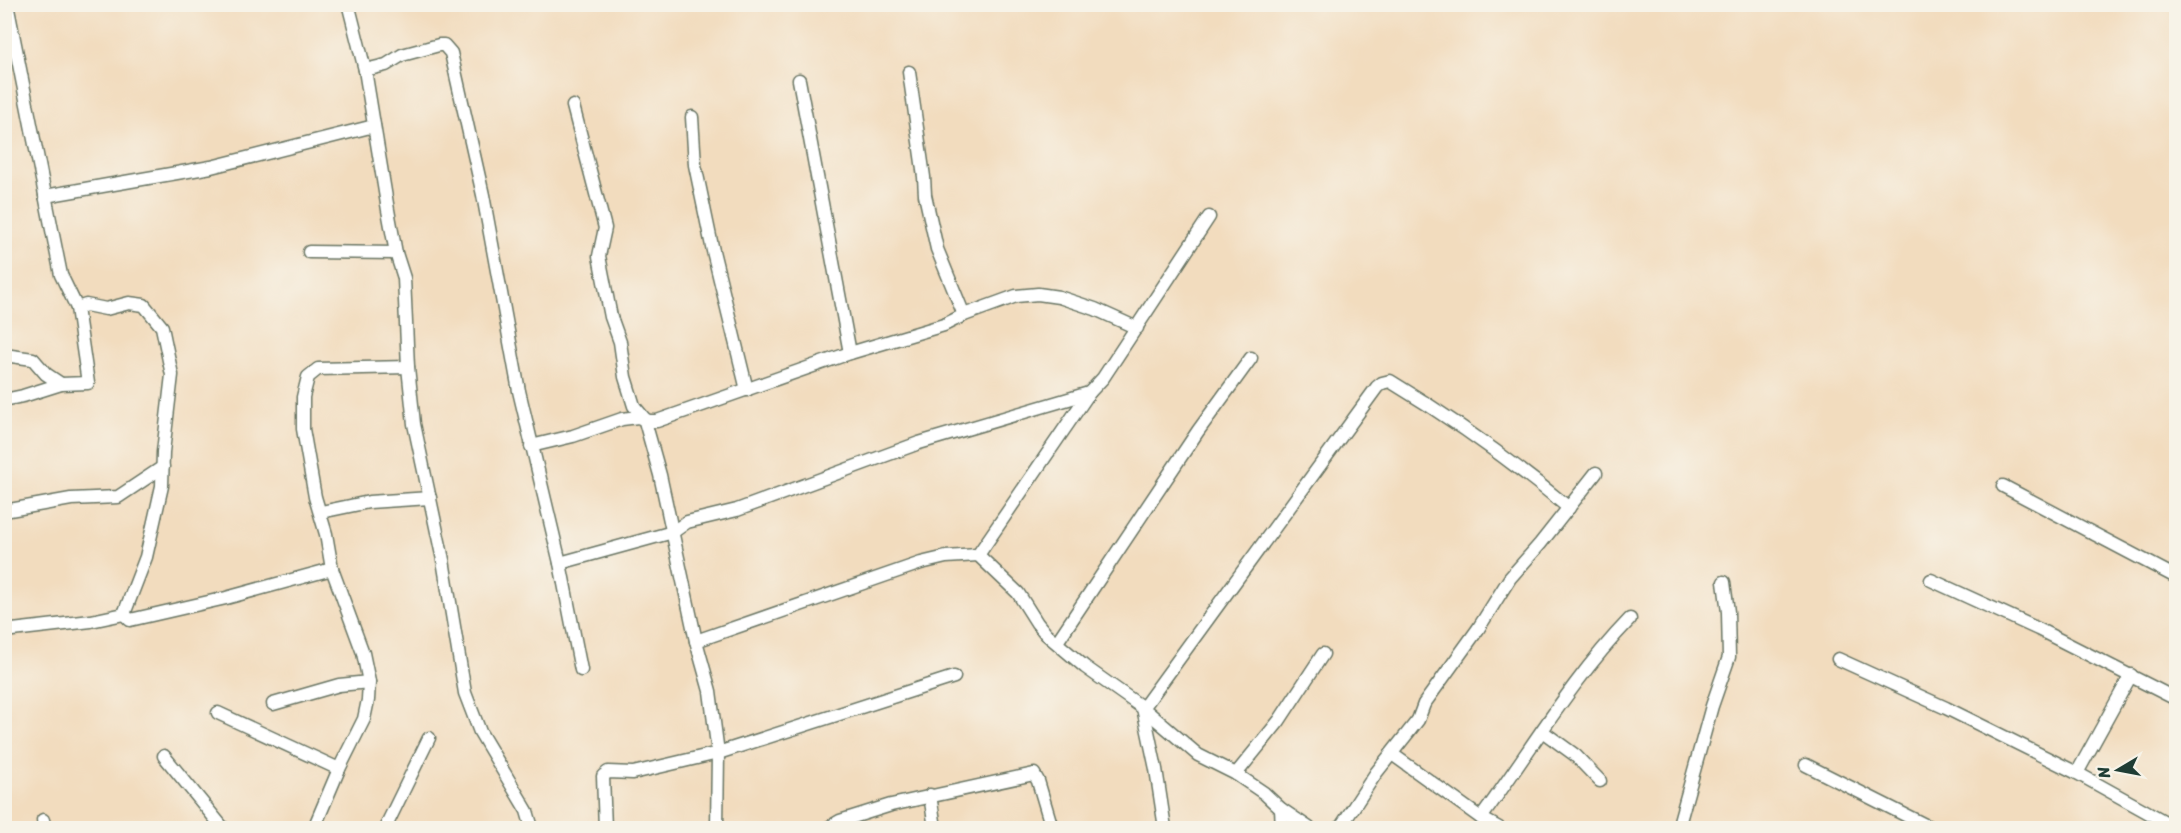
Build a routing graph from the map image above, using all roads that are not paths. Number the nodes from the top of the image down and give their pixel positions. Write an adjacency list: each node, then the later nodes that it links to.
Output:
1 (7, 4): 9 (street)
2 (349, 7): 3 (street)
3 (365, 70): 8 (street); 25 (street)
4 (909, 72): 14 (street)
5 (799, 80): 16 (street)
6 (573, 106): 24 (street)
7 (692, 117): 21 (street)
8 (374, 126): 9 (street); 12 (street)
9 (45, 195): 13 (street)
10 (1209, 217): 15 (street)
11 (309, 252): 12 (street)
12 (396, 253): 19 (street)
13 (77, 308): 20 (street); 26 (street)
14 (964, 315): 15 (street); 16 (street)
15 (1137, 328): 22 (street)
16 (850, 353): 21 (street)
17 (4, 355): 20 (street)
18 (1251, 358): 44 (street)
19 (408, 367): 29 (street); 32 (street)
20 (61, 384): 23 (street)
21 (747, 390): 24 (street)
22 (1089, 393): 33 (street); 34 (street)
23 (4, 400)
24 (644, 418): 25 (street); 33 (street)
25 (531, 446): 35 (street)
26 (163, 467): 31 (street); 40 (street)
27 (1596, 473): 30 (street)
28 (2002, 486): 37 (street)
29 (429, 498): 32 (street); 71 (street)
30 (1569, 508): 53 (street); 58 (street)
31 (4, 510)
32 (321, 512): 36 (street)
33 (673, 532): 35 (street); 43 (street)
34 (978, 555): 43 (street); 44 (street)
35 (560, 563): 47 (street)
36 (332, 569): 40 (street); 50 (street)
37 (2176, 577)
38 (1931, 580): 48 (street)
39 (1724, 582): 82 (street)
40 (124, 614): 42 (street)
41 (1630, 619): 55 (street)
42 (4, 631)
43 (696, 641): 57 (street)
44 (1057, 642): 53 (street)
45 (1323, 654): 63 (street)
46 (1838, 659): 62 (street)
47 (581, 670)
48 (2131, 675): 51 (street); 62 (street)
49 (954, 677): 57 (street)
50 (369, 682): 52 (street); 61 (street)
51 (2176, 699)
52 (273, 704)
53 (1143, 708): 63 (street); 77 (street)
54 (218, 712): 61 (street)
55 (1542, 731): 64 (street); 67 (street)
56 (429, 738): 70 (street)
57 (718, 753): 72 (street); 73 (street)
58 (1392, 754): 67 (street); 80 (street)
59 (164, 756): 68 (street)
60 (1806, 765): 83 (street)
61 (339, 769): 69 (street)
62 (2078, 773): 84 (street)
63 (1236, 774): 66 (street)
64 (1600, 781)
65 (930, 795): 74 (street); 75 (street); 76 (street)
66 (1281, 809): 78 (street); 79 (street)
67 (1481, 818): 81 (street)
68 (223, 828)
69 (314, 828)
70 (388, 828)
71 (532, 828)
72 (605, 828)
73 (717, 828)
74 (828, 828)
75 (935, 828)
76 (1052, 828)
77 (1165, 828)
78 (1282, 828)
79 (1309, 828)
80 (1340, 828)
81 (1499, 828)
82 (1678, 828)
83 (1931, 828)
84 (2176, 828)

